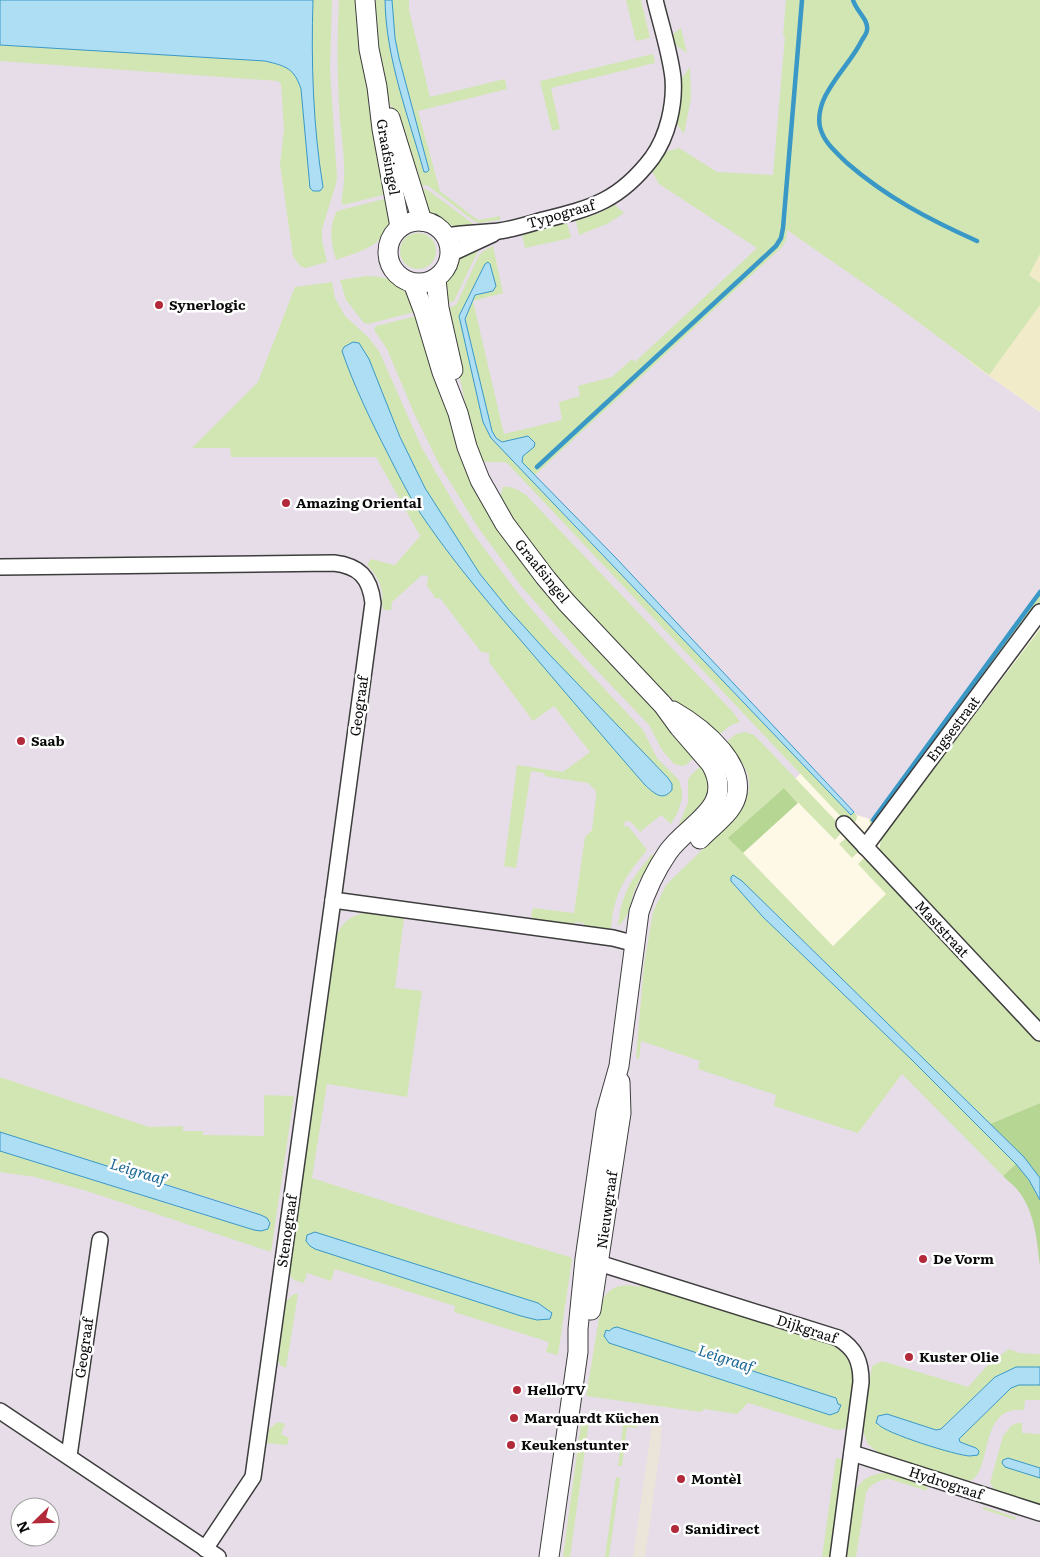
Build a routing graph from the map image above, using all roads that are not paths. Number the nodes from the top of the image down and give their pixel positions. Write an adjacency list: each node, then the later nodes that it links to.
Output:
1 (365, 0): 3 (street, Graafsingel)
2 (655, 0): 6 (street, Typograaf)
3 (377, 87): 4 (street, Graafsingel); 5 (street, Graafsingel)
4 (422, 221): 5 (street); 6 (street)
5 (400, 226): 8 (street)
6 (448, 245): 7 (street)
7 (436, 279): 8 (street); 9 (street, Graafsingel)
8 (413, 283): 9 (street, Graafsingel)
9 (458, 413): 12 (street, Graafsingel)
10 (0, 567): 15 (street, Geograaf)
11 (1040, 612): 14 (street, Engsestraat)
12 (710, 750): 16 (street, Nieuwgraaf)
13 (844, 824): 14 (street, Maststraat)
14 (865, 847): 17 (street, Maststraat)
15 (333, 900): 16 (street); 24 (street, Stenograaf)
16 (636, 944): 19 (street, Nieuwgraaf)
17 (1040, 1033)
18 (100, 1240): 22 (street, Geograaf)
19 (592, 1262): 21 (street, Dijkgraaf); 25 (street, Nieuwgraaf)
20 (0, 1411): 22 (street)
21 (852, 1453): 23 (street, Hydrograaf); 26 (street, Dijkgraaf)
22 (69, 1456): 24 (street)
23 (1040, 1513)
24 (212, 1553)
25 (549, 1557)
26 (838, 1557)

